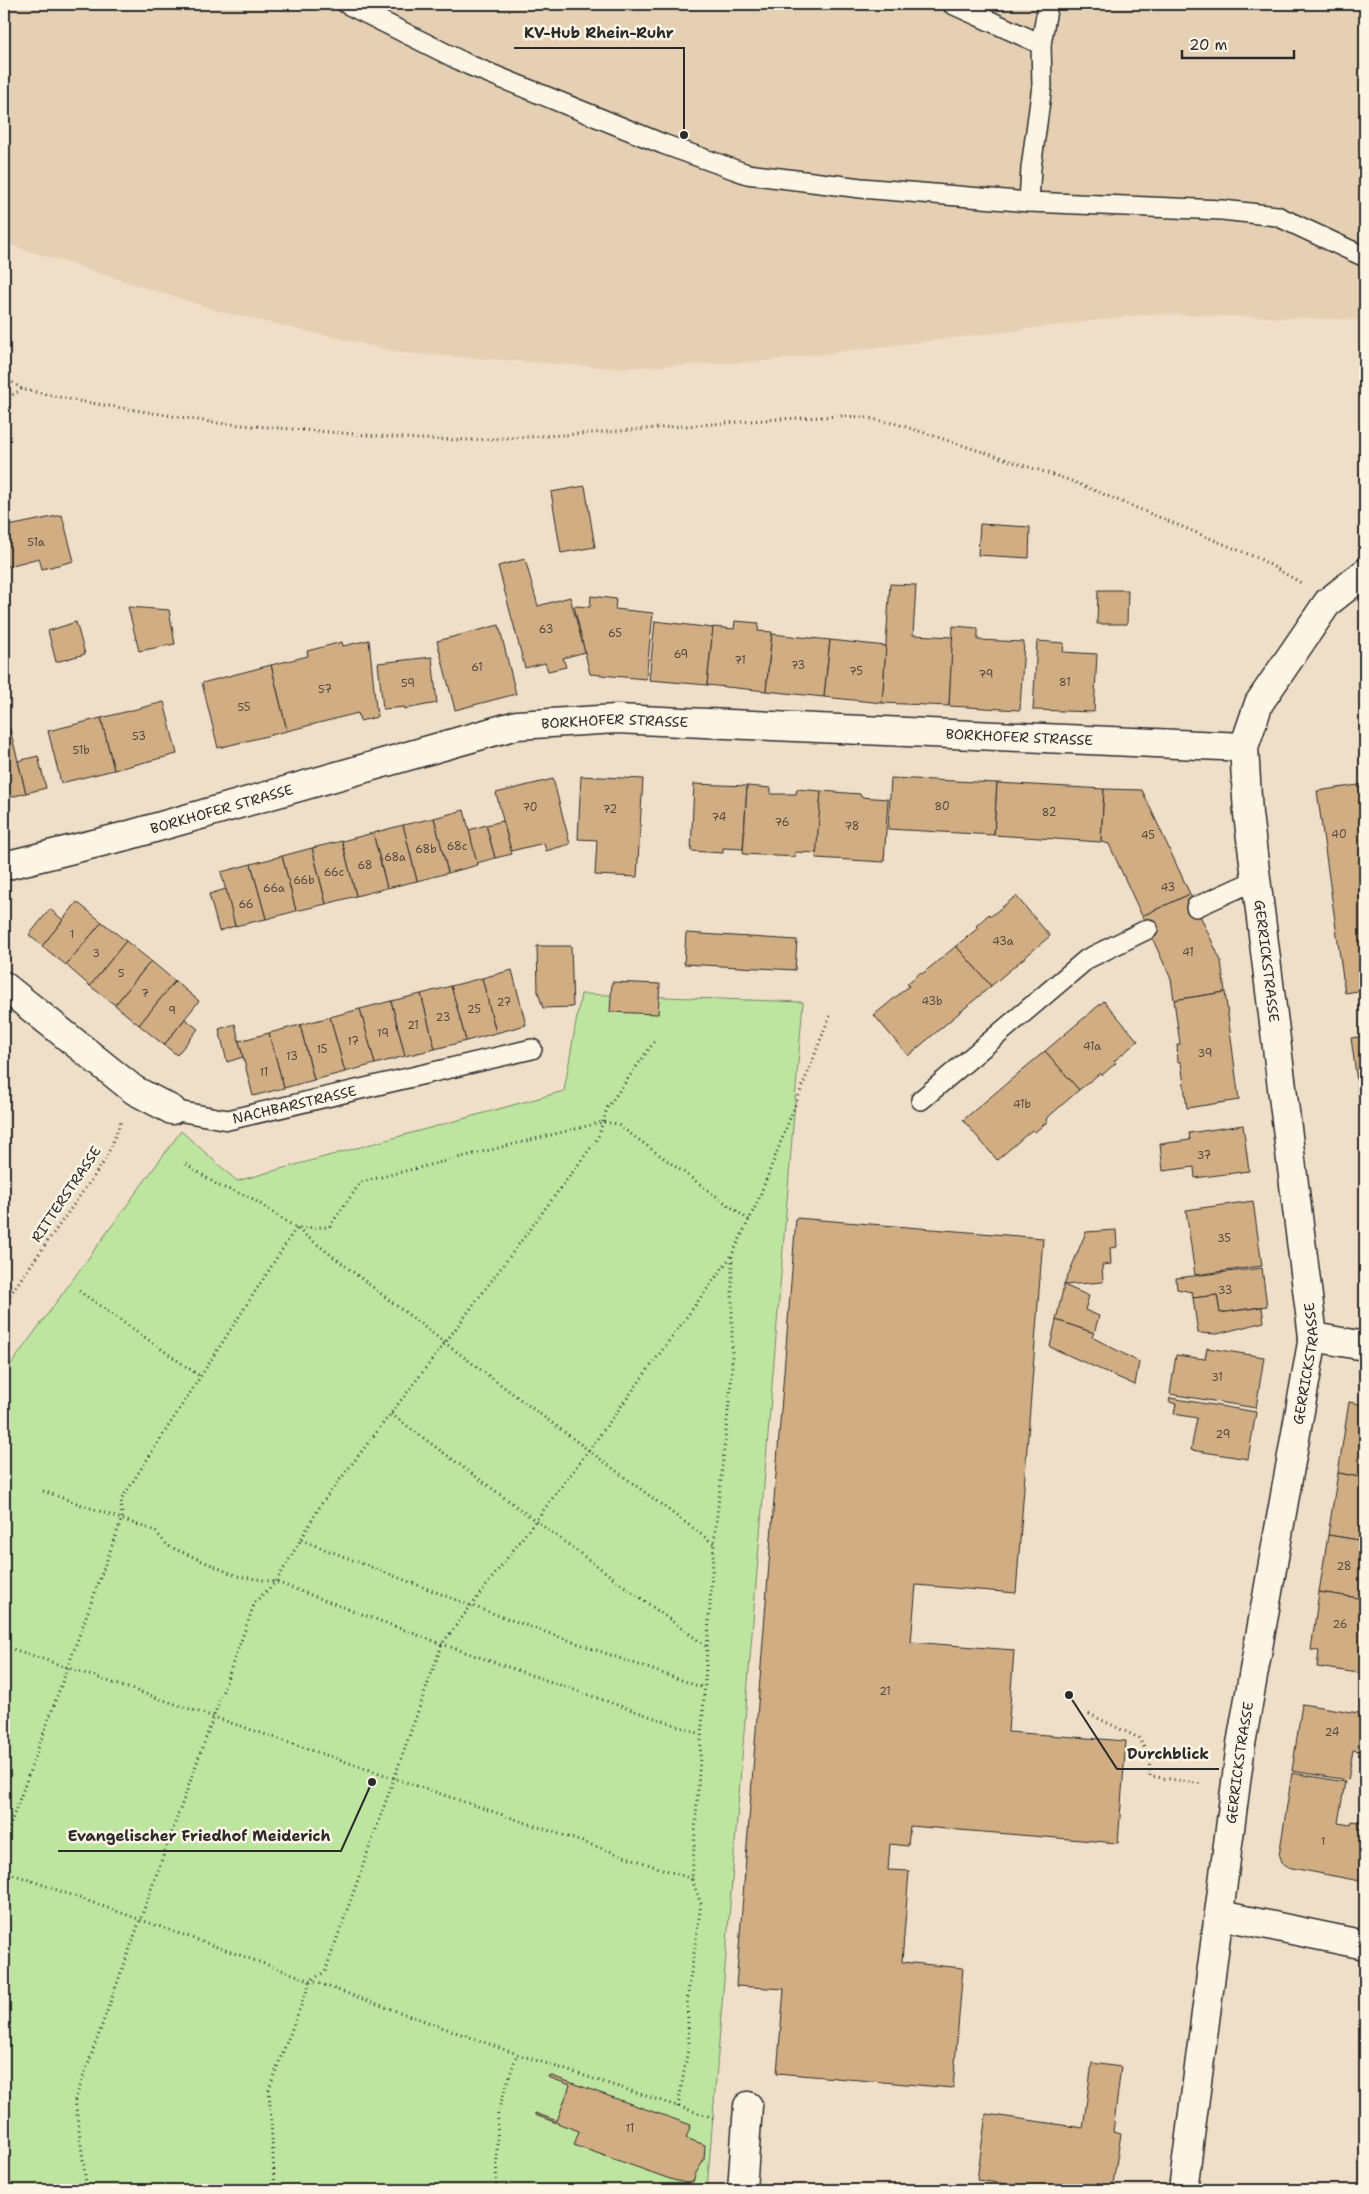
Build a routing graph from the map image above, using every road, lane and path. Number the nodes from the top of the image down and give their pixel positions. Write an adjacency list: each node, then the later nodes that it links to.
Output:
1 (347, 4): 5 (lane)
2 (952, 4): 4 (lane)
3 (1048, 4): 4 (lane)
4 (1041, 44): 5 (lane)
5 (1029, 202): 6 (lane)
6 (1365, 257)
7 (4, 378): 8 (path)
8 (22, 389): 9 (path); 11 (path)
9 (4, 400)
10 (1365, 573): 11 (street, GERRICKSTRASSE)
11 (1328, 602): 12 (street, GERRICKSTRASSE)
12 (1244, 747): 13 (street, BORKHOFER STRASSE); 14 (street, GERRICKSTRASSE)
13 (4, 866)
14 (1256, 880): 15 (lane); 31 (street, GERRICKSTRASSE)
15 (1196, 907)
16 (1148, 929): 22 (lane)
17 (4, 986): 21 (street, NACHBARSTRASSE)
18 (831, 1013): 26 (path)
19 (654, 1042): 24 (path)
20 (532, 1049): 23 (lane, NACHBARSTRASSE)
21 (134, 1090): 23 (street, NACHBARSTRASSE); 30 (path, RITTERSTRASSE)
22 (921, 1100)
23 (172, 1110)
24 (603, 1122): 26 (path); 27 (path); 32 (path)
25 (186, 1164): 27 (path)
26 (749, 1220): 28 (path)
27 (296, 1228): 32 (path); 34 (path)
28 (732, 1254): 36 (path); 41 (path)
29 (78, 1291): 34 (path)
30 (4, 1303)
31 (1313, 1337): 33 (street); 53 (street, GERRICKSTRASSE)
32 (445, 1343): 35 (path); 36 (path)
33 (1365, 1346)
34 (201, 1377): 38 (path)
35 (391, 1414): 39 (path); 40 (path)
36 (590, 1450): 39 (path); 41 (path)
37 (42, 1491): 38 (path)
38 (122, 1518): 42 (path); 47 (path)
39 (535, 1522): 43 (path); 46 (path)
40 (301, 1540): 42 (path); 43 (path)
41 (714, 1544): 46 (path)
42 (276, 1582): 44 (path); 50 (path)
43 (472, 1606): 44 (path); 48 (path)
44 (442, 1644): 51 (path); 52 (path)
45 (4, 1646): 47 (path)
46 (707, 1647): 48 (path)
47 (66, 1669): 50 (path); 54 (path)
48 (704, 1688): 51 (path)
49 (1090, 1714): 53 (path)
50 (213, 1716): 52 (path); 58 (path)
51 (701, 1734): 56 (path)
52 (394, 1777): 56 (path); 60 (path)
53 (1235, 1789): 57 (street, GERRICKSTRASSE)
54 (4, 1842)
55 (4, 1871): 58 (path)
56 (692, 1879): 62 (path)
57 (1220, 1915): 59 (street); 68 (street, GERRICKSTRASSE)
58 (140, 1920): 60 (path); 64 (path)
59 (1365, 1946)
60 (311, 1980): 61 (path); 65 (path)
61 (518, 2054): 62 (path); 66 (path)
62 (678, 2107): 63 (path)
63 (747, 2116): 67 (street)
64 (87, 2190)
65 (275, 2190)
66 (496, 2190)
67 (742, 2190)
68 (1183, 2190)

